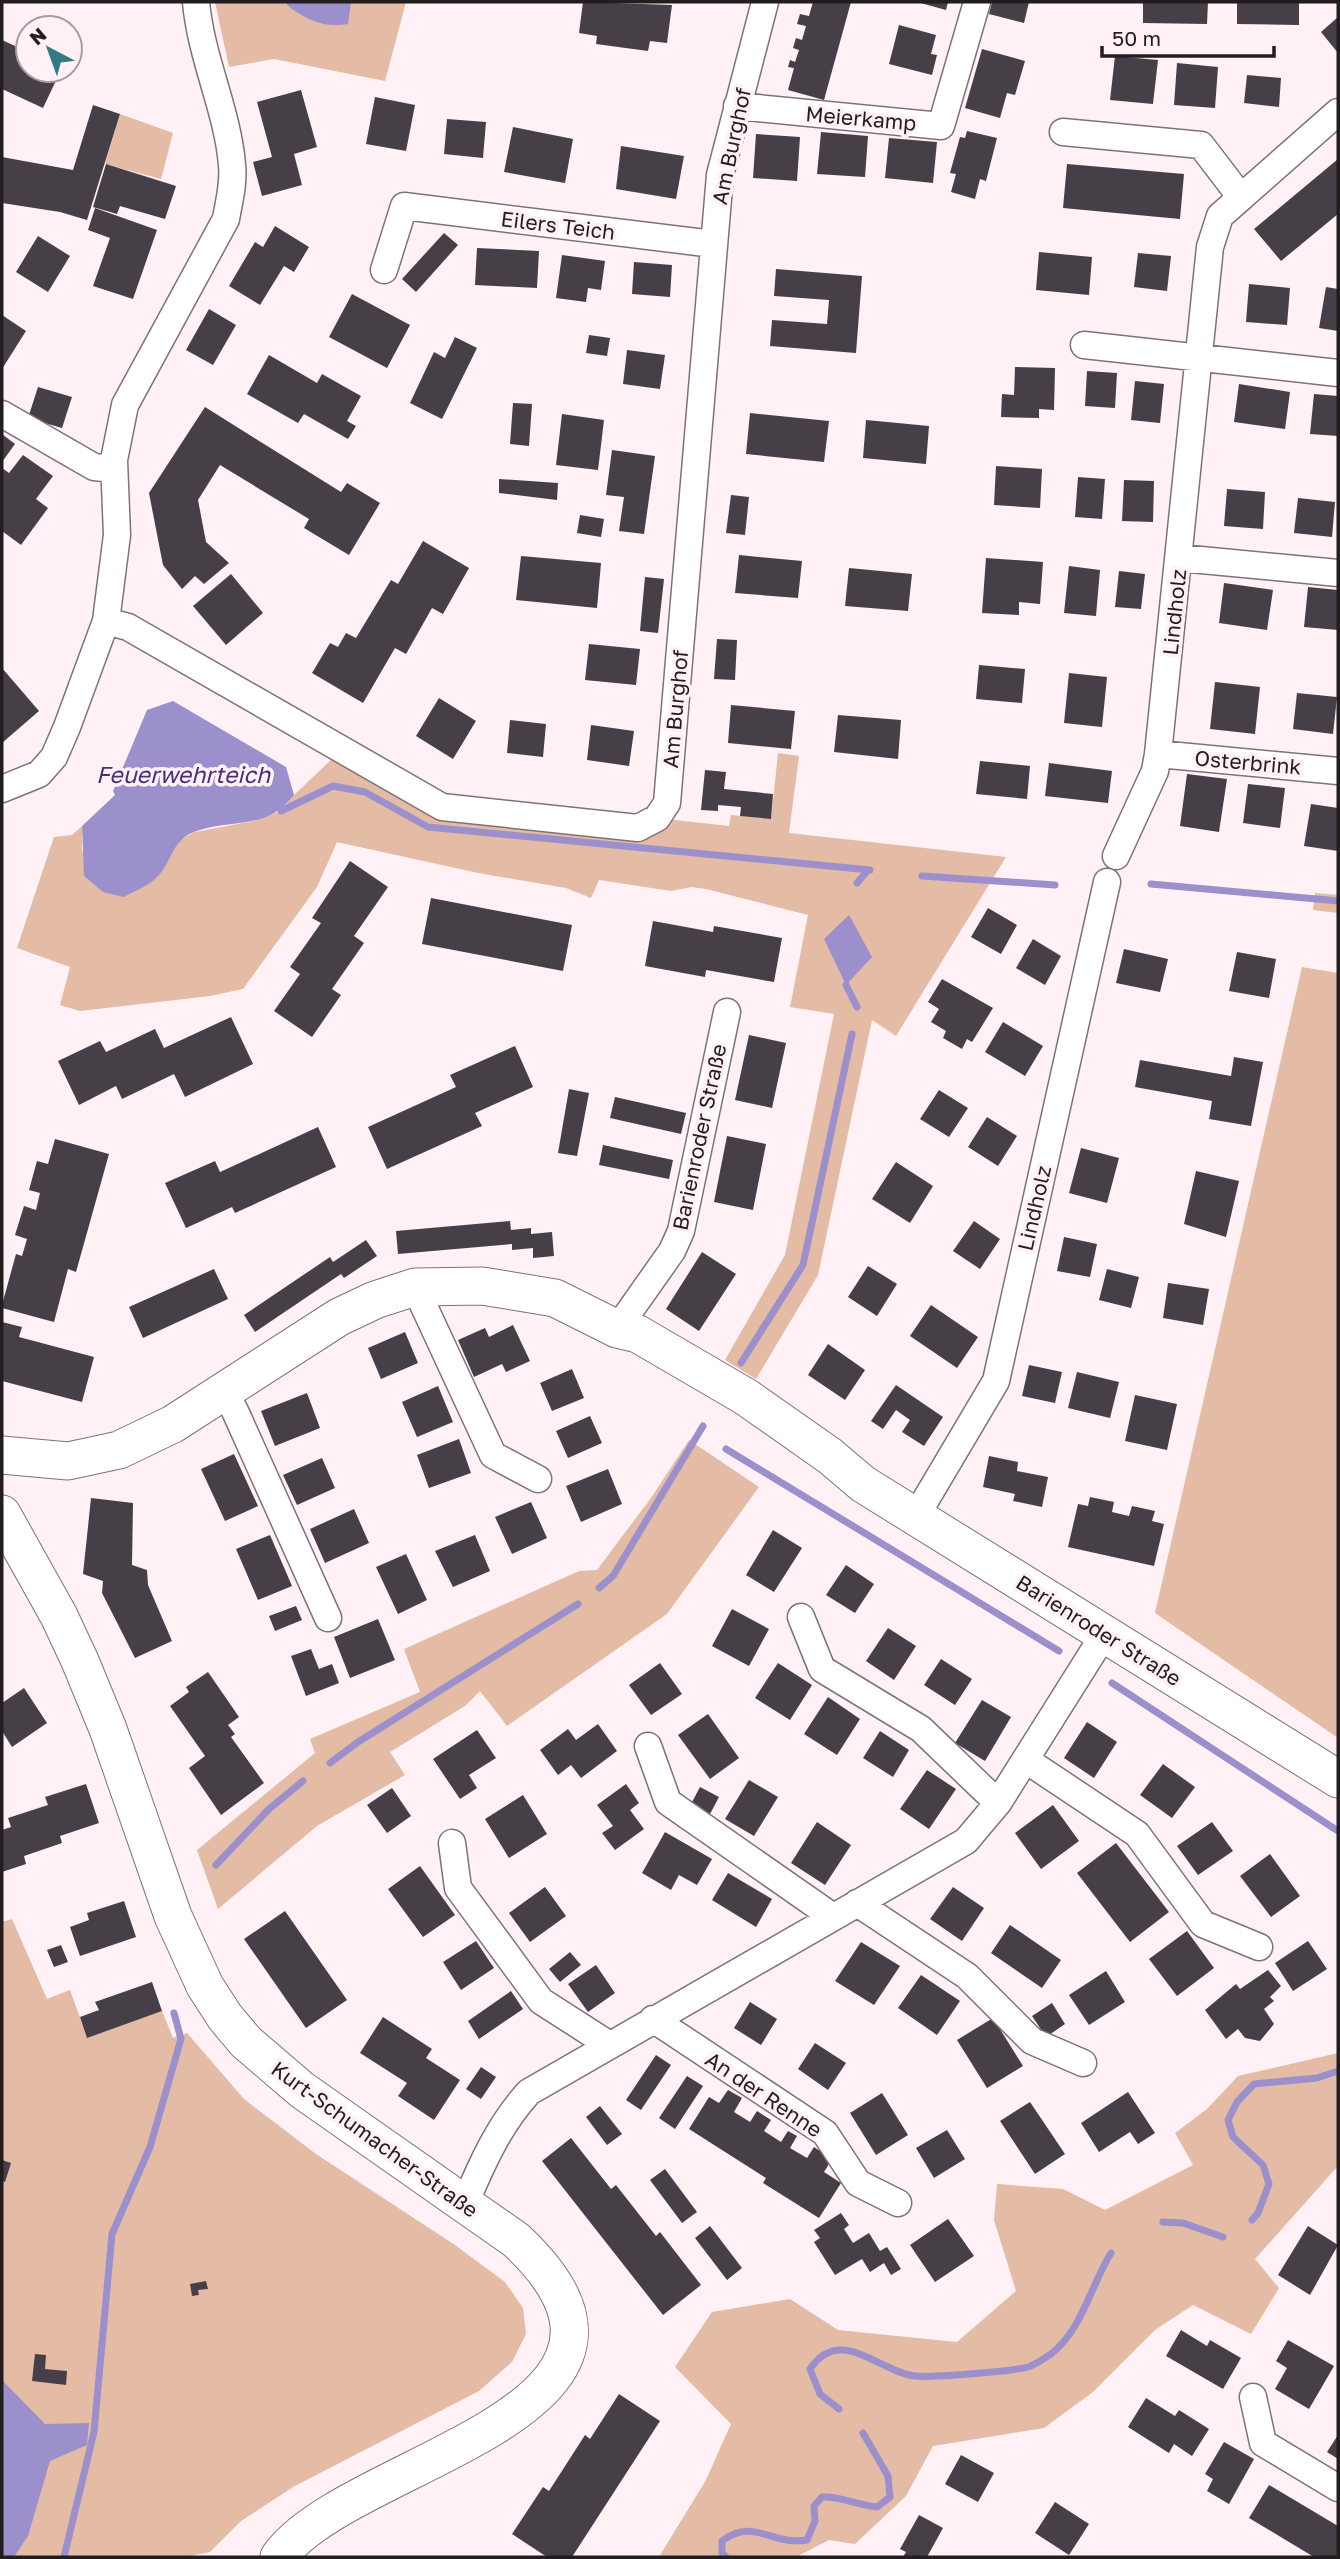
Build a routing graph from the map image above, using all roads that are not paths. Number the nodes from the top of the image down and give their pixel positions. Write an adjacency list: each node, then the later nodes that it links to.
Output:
1 (196, 2): 14 (street)
2 (765, 2): 4 (street, Am Burghof)
3 (977, 2): 4 (street, Meierkamp)
4 (737, 106): 8 (street, Am Burghof)
5 (1338, 112): 7 (street, Lindholz)
6 (1063, 132): 7 (street)
7 (1240, 196): 11 (street, Lindholz)
8 (713, 244): 9 (street, Eilers Teich); 17 (street, Am Burghof)
9 (384, 270)
10 (1084, 345): 11 (street)
11 (1199, 359): 12 (street); 15 (street, Lindholz)
12 (1338, 373)
13 (2, 414): 14 (street)
14 (114, 469): 17 (street)
15 (1180, 558): 16 (street); 18 (street, Lindholz)
16 (1338, 573)
17 (106, 621): 20 (street)
18 (1158, 754): 19 (street, Osterbrink); 28 (street, Lindholz)
19 (1338, 771)
20 (2, 789)
21 (727, 1012): 23 (street, Barienroder Straße)
22 (415, 1287): 23 (main road, Barienroder Straße); 24 (main road, Barienroder Straße); 26 (street)
23 (617, 1329): 28 (main road, Barienroder Straße)
24 (224, 1392): 25 (main road, Barienroder Straße); 30 (street)
25 (2, 1455)
26 (538, 1479)
27 (2, 1514): 44 (main road, Kurt-Schumacher-Straße)
28 (915, 1516): 31 (main road, Barienroder Straße)
29 (801, 1617): 35 (street)
30 (328, 1618)
31 (1105, 1633): 33 (street); 34 (main road, Barienroder Straße)
32 (648, 1746): 38 (street)
33 (1026, 1760): 35 (street); 39 (street)
34 (1337, 1779)
35 (998, 1802): 37 (street)
36 (452, 1843): 41 (street)
37 (857, 1903): 38 (street); 42 (street)
38 (833, 1917): 40 (street)
39 (1259, 1947)
40 (653, 2019): 41 (street); 43 (street, An der Renne)
41 (608, 2044): 44 (street)
42 (1083, 2063)
43 (898, 2203)
44 (465, 2204): 47 (main road, Kurt-Schumacher-Straße)
45 (1254, 2397): 46 (street)
46 (1338, 2488)
47 (279, 2557)

